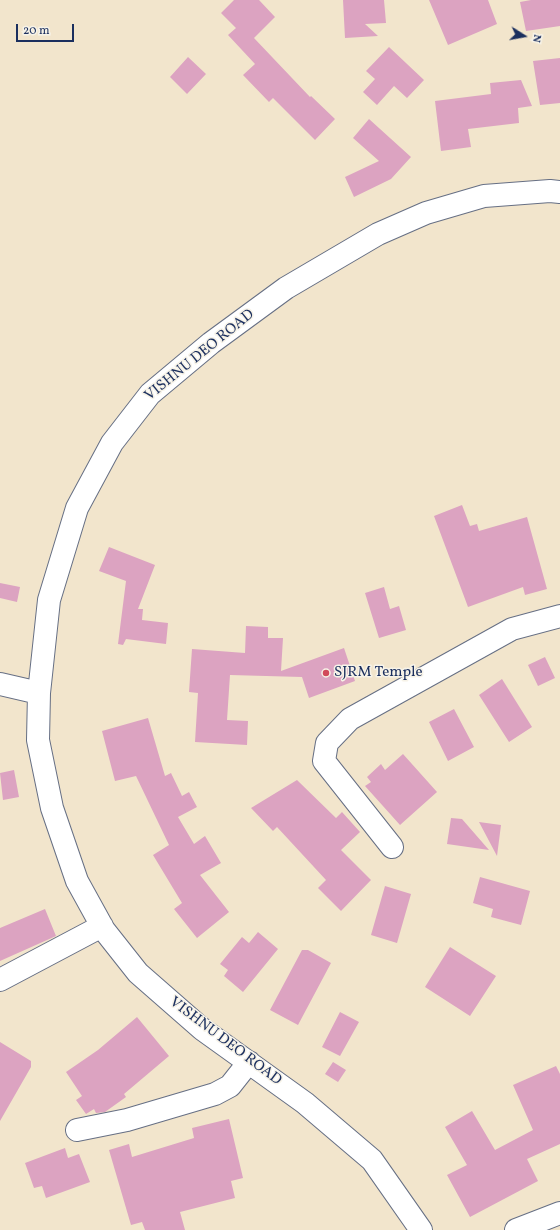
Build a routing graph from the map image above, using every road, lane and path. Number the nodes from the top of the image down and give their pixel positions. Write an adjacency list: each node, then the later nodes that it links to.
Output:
1 (560, 192): 4 (street, VISHNU DEO ROAD)
2 (560, 616): 5 (street)
3 (0, 684): 4 (street)
4 (39, 693): 6 (street, VISHNU DEO ROAD)
5 (392, 847)
6 (102, 926): 7 (street); 8 (street, VISHNU DEO ROAD)
7 (0, 980)
8 (249, 1062): 9 (street); 11 (street, VISHNU DEO ROAD)
9 (77, 1130)
10 (560, 1213): 12 (street)
11 (421, 1230)
12 (516, 1230)

